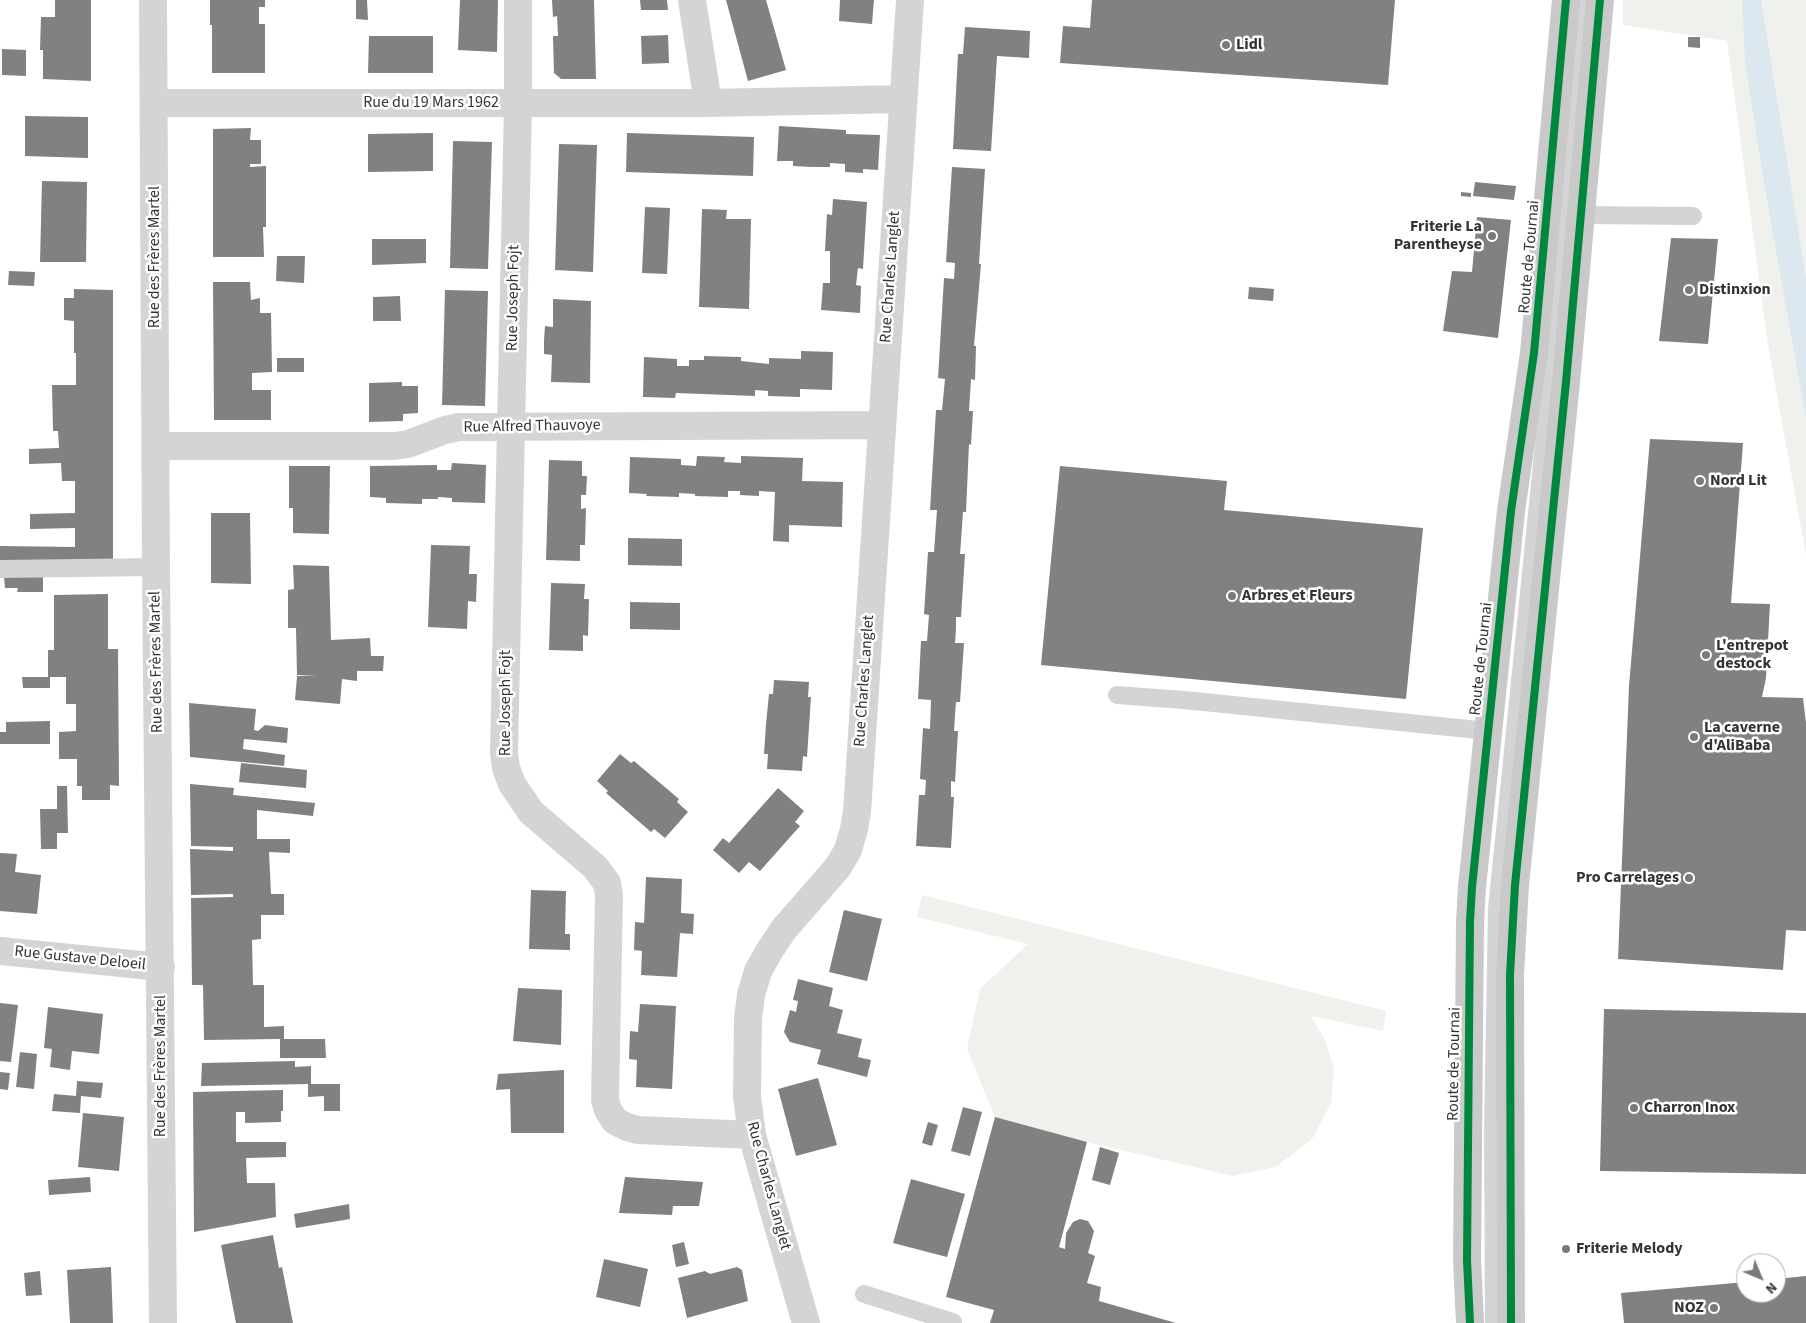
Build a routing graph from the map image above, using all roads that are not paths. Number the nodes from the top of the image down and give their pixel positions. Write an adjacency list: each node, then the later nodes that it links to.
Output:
1 (153, 0): 9 (street, Rue des Frères Martel)
2 (518, 0): 11 (street, Rue Joseph Fojt)
3 (692, 0): 10 (street)
4 (910, 0): 8 (street, Rue Charles Langlet)
5 (1566, 0): 20 (main road, Route de Tournai)
6 (1584, 0): 29 (lane)
7 (1600, 0): 12 (main road)
8 (903, 99): 10 (street, Rue du 19 Mars 1962); 14 (street, Rue Charles Langlet)
9 (155, 103): 11 (street, Rue du 19 Mars 1962); 16 (street, Rue des Frères Martel)
10 (708, 103): 11 (street, Rue du 19 Mars 1962)
11 (518, 104): 15 (street, Rue Joseph Fojt)
12 (1581, 215): 13 (lane); 30 (main road)
13 (1693, 216)
14 (882, 425): 15 (street, Rue Alfred Thauvoye); 23 (street, Rue Charles Langlet)
15 (512, 426): 16 (street, Rue Alfred Thauvoye); 23 (street, Rue Joseph Fojt)
16 (156, 446): 17 (street, Rue des Frères Martel)
17 (156, 567): 18 (lane); 22 (street, Rue des Frères Martel)
18 (0, 569)
19 (1117, 695): 20 (lane)
20 (1488, 731): 28 (main road, Route de Tournai)
21 (0, 951): 22 (street, Rue Gustave Deloeil)
22 (161, 967): 26 (street, Rue des Frères Martel)
23 (752, 1135): 25 (street, Rue Charles Langlet)
24 (864, 1294): 27 (lane)
25 (800, 1321)
26 (163, 1323)
27 (953, 1323)
28 (1470, 1323)
29 (1494, 1323)
30 (1511, 1323)

